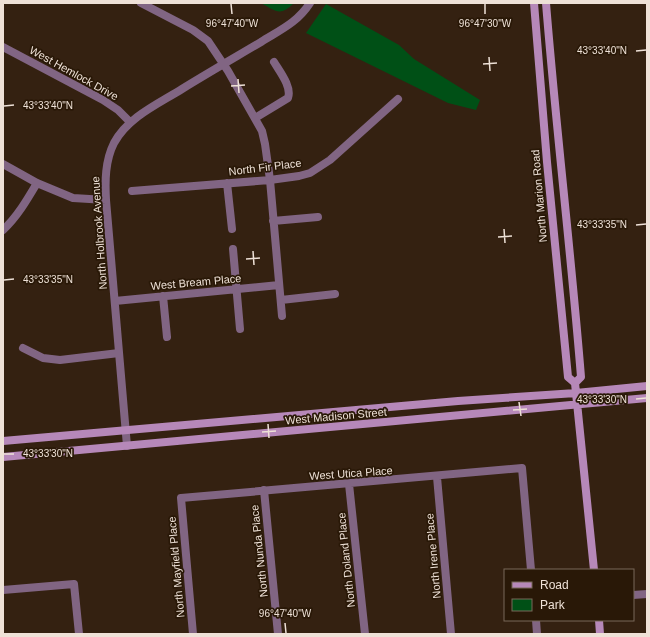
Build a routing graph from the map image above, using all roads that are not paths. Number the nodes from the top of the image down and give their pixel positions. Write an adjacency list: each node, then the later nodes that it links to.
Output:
1 (141, 3): 7 (street)
2 (310, 3): 7 (street, North Holbrook Avenue)
3 (534, 3): 33 (street, North Marion Road)
4 (546, 3): 33 (street, North Marion Road)
5 (3, 47): 10 (street, West Hemlock Drive)
6 (274, 62): 9 (street)
7 (223, 64): 9 (street); 10 (street, North Holbrook Avenue)
8 (398, 99): 12 (street, North Fir Place)
9 (255, 118): 12 (street)
10 (130, 122): 16 (street, North Holbrook Avenue)
11 (3, 164): 13 (street)
12 (270, 180): 14 (street, North Fir Place); 18 (street)
13 (37, 183): 16 (street); 20 (street)
14 (227, 183): 15 (street, North Fir Place); 19 (street)
15 (132, 191)
16 (106, 200): 27 (street, North Holbrook Avenue)
17 (318, 217): 18 (street)
18 (273, 221): 22 (street)
19 (232, 229)
20 (3, 230)
21 (233, 249): 23 (street)
22 (279, 285): 23 (street, West Bream Place); 26 (street)
23 (237, 289): 25 (street, West Bream Place); 29 (street)
24 (335, 294): 26 (street)
25 (163, 296): 27 (street, West Bream Place); 30 (street)
26 (281, 300): 28 (street)
27 (115, 301): 32 (street, North Holbrook Avenue)
28 (282, 316)
29 (240, 329)
30 (167, 336)
31 (23, 348): 32 (street)
32 (119, 354): 38 (street, North Holbrook Avenue)
33 (575, 383): 35 (street, North Marion Road)
34 (647, 386): 35 (street, West Madison Street)
35 (576, 393): 37 (street, North Marion Road); 38 (street, West Madison Street)
36 (647, 398): 37 (street, West Madison Street)
37 (577, 404): 40 (street, West Madison Street); 47 (street, North Marion Road)
38 (126, 430): 39 (street, West Madison Street); 40 (street, North Holbrook Avenue)
39 (3, 441)
40 (127, 446): 41 (street, West Madison Street)
41 (3, 457)
42 (437, 477): 43 (street, West Utica Place); 46 (street, West Utica Place); 57 (street, North Irene Place)
43 (349, 484): 44 (street, West Utica Place); 56 (street, North Doland Place)
44 (264, 490): 45 (street, West Utica Place); 55 (street, North Nunda Place)
45 (181, 498): 54 (street, North Mayfield Place)
46 (531, 569)
47 (594, 569)
48 (3, 590): 53 (street)
49 (647, 594): 50 (street)
50 (634, 595)
51 (536, 621): 58 (street)
52 (599, 621): 59 (street)
53 (79, 634)
54 (193, 634)
55 (278, 634)
56 (365, 634)
57 (451, 634)
58 (537, 634)
59 (600, 634)

